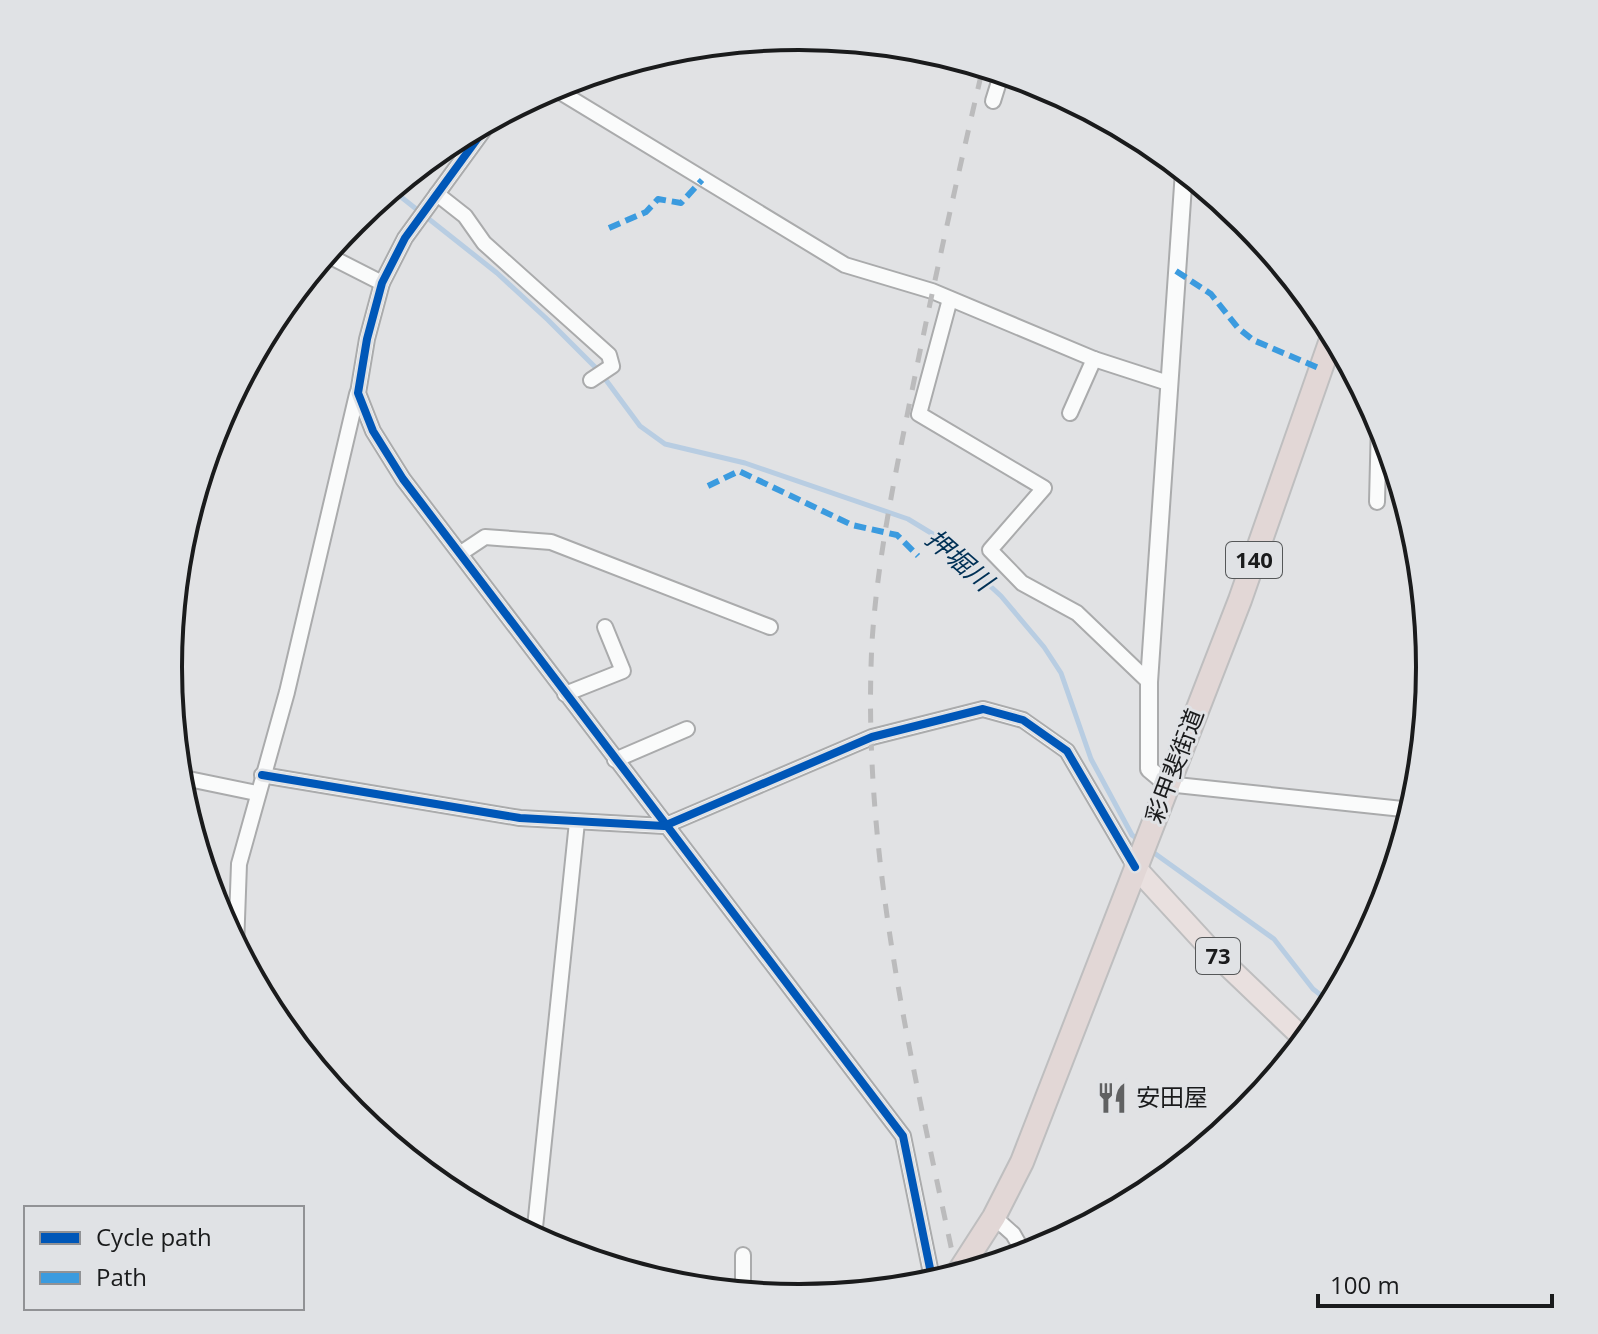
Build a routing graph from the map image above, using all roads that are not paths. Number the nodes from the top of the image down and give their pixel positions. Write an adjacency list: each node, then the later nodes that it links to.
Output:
1 (998, 84): 3 (street)
2 (566, 96): 9 (street)
3 (993, 101)
4 (474, 143): 6 (street)
5 (1183, 184): 13 (street)
6 (437, 194): 8 (street); 12 (street)
7 (336, 259): 8 (street)
8 (382, 283): 14 (street)
9 (950, 299): 11 (street); 21 (street)
10 (1327, 350): 27 (highway, 彩甲斐街道 / 140)
11 (1094, 359): 13 (street); 15 (street)
12 (592, 380)
13 (1168, 383): 21 (street)
14 (358, 393): 18 (street); 25 (street)
15 (1070, 413)
16 (1378, 456): 17 (street)
17 (1377, 502)
18 (461, 553): 20 (street); 22 (street)
19 (605, 627): 22 (street)
20 (770, 627)
21 (1149, 682): 27 (street)
22 (565, 694): 24 (street)
23 (687, 729): 24 (street)
24 (615, 760): 31 (street)
25 (262, 775): 28 (street); 30 (street)
26 (193, 780): 28 (street)
27 (1167, 784): 29 (street); 32 (highway, 彩甲斐街道 / 140)
28 (256, 793): 33 (street)
29 (1399, 809)
30 (577, 822): 31 (street); 36 (street)
31 (664, 826): 32 (street); 40 (street)
32 (1139, 859): 34 (main road, 73); 35 (highway, 彩甲斐街道 / 140)
33 (237, 920)
34 (1296, 1032)
35 (994, 1217): 37 (street); 39 (highway, 彩甲斐街道 / 140)
36 (535, 1224)
37 (1018, 1243)
38 (743, 1255): 41 (street)
39 (966, 1261)
40 (930, 1269)
41 (743, 1281)

